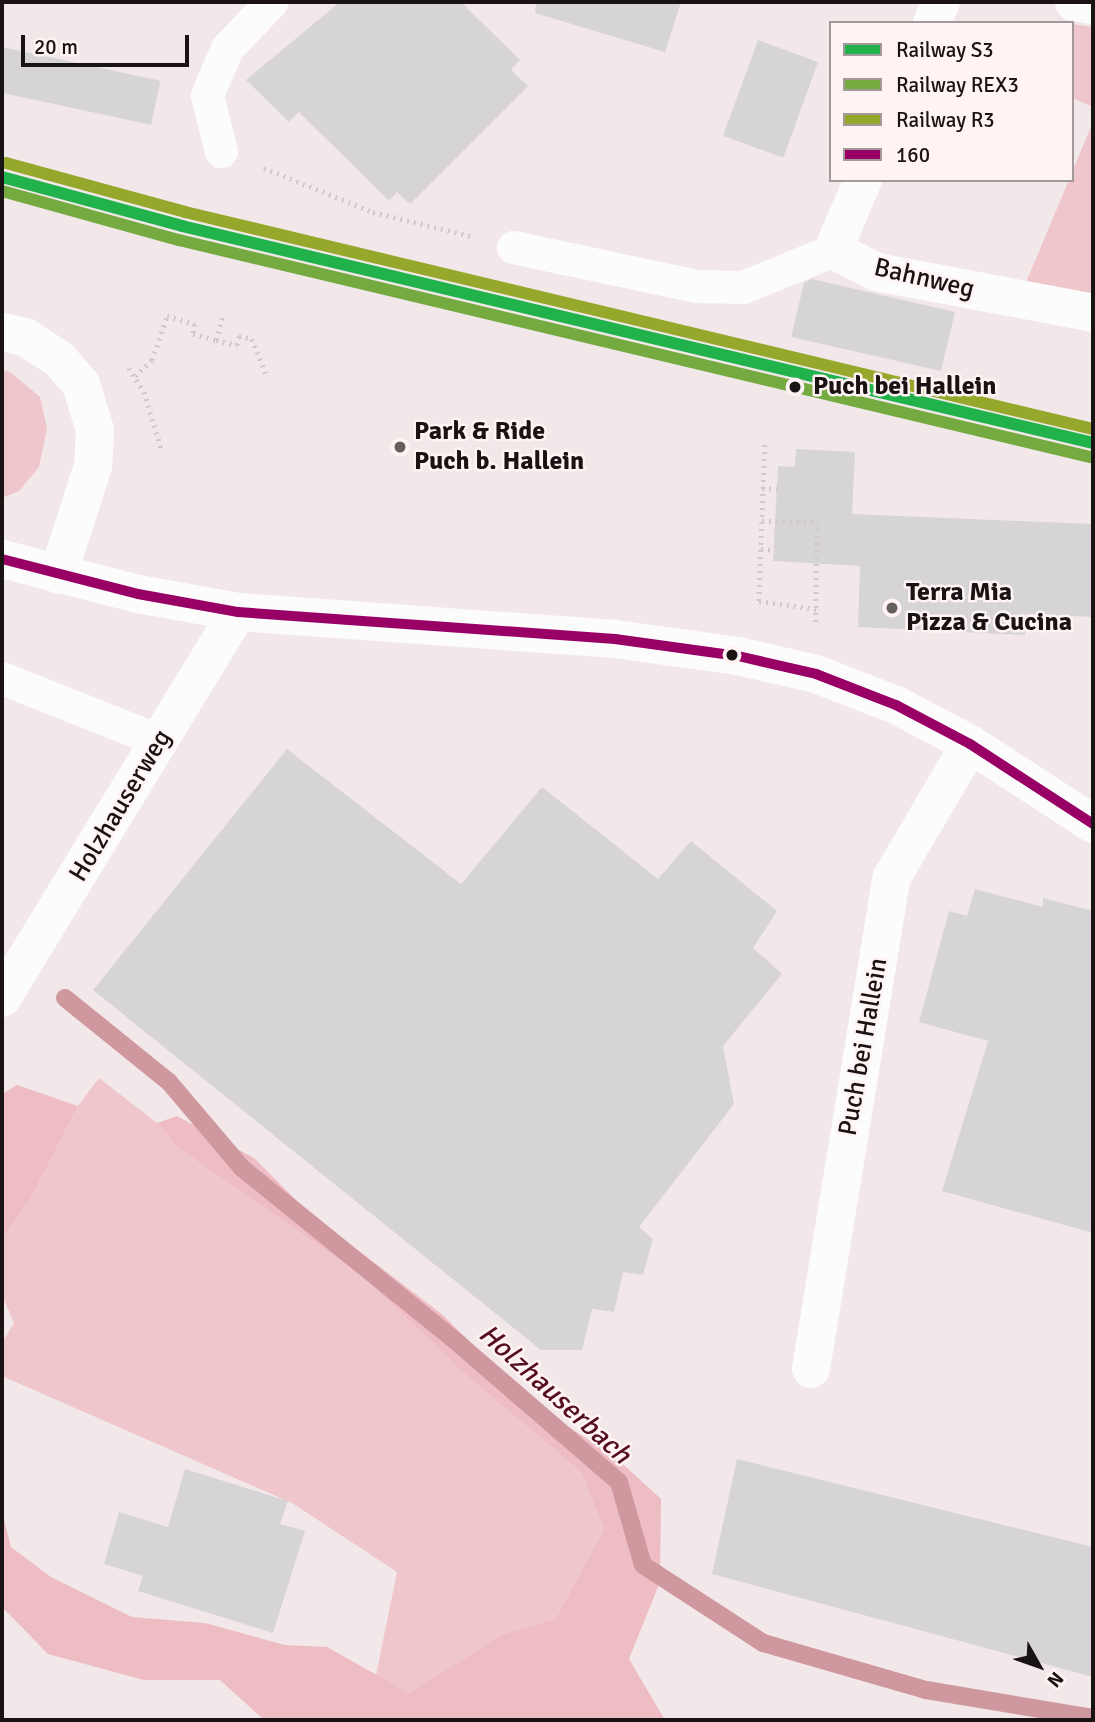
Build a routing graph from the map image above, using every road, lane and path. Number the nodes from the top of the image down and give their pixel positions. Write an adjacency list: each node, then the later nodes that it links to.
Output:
1 (271, 2): 6 (lane)
2 (941, 2): 5 (street)
3 (1074, 2): 4 (street)
4 (1093, 5)
5 (933, 21)
6 (221, 151): 8 (path)
7 (862, 182): 9 (street)
8 (513, 247): 9 (lane)
9 (833, 250): 10 (street, Bahnweg)
10 (1093, 313)
11 (222, 317): 13 (path)
12 (2, 332): 23 (street)
13 (216, 340): 14 (path); 15 (path)
14 (135, 376)
15 (267, 376)
16 (765, 445): 17 (path)
17 (762, 488): 18 (path); 19 (path)
18 (777, 489)
19 (762, 521): 20 (path); 24 (path)
20 (761, 549): 21 (path); 24 (path)
21 (774, 550)
22 (2, 559): 23 (street)
23 (58, 575): 25 (street)
24 (816, 609): 26 (path)
25 (238, 612): 26 (street); 28 (street, Holzhauserweg)
26 (816, 674): 29 (street)
27 (2, 678): 28 (lane)
28 (160, 741): 31 (street, Holzhauserweg)
29 (970, 744): 30 (street); 32 (street, Puch bei Hallein)
30 (1093, 824)
31 (2, 998)
32 (811, 1369)

